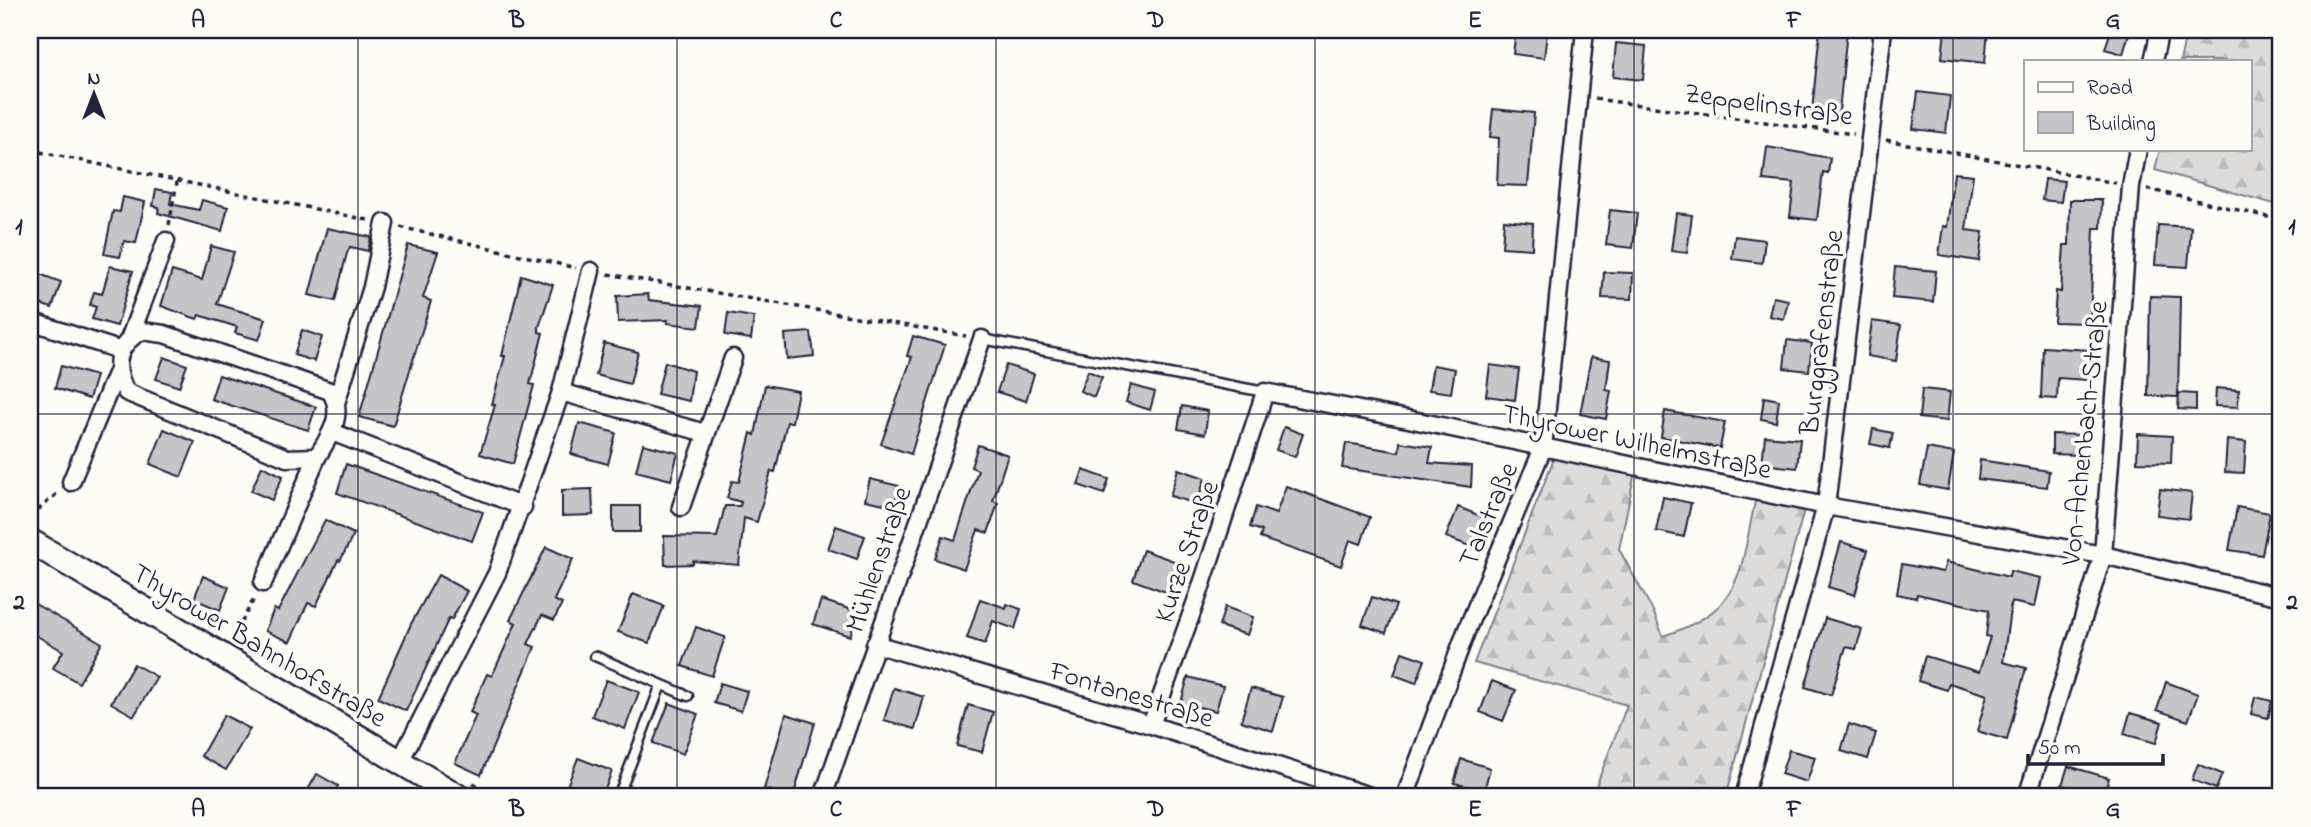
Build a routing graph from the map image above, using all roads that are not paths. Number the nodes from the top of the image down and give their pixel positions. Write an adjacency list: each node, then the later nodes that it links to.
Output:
1 (1585, 30): 20 (street, Talstraße)
2 (1883, 30): 23 (street, Burggrafenstraße)
3 (2161, 30): 4 (street)
4 (2153, 60)
5 (2138, 150): 27 (street, Von-Achenbach-Straße)
6 (385, 223): 17 (street)
7 (166, 241): 10 (street)
8 (591, 271): 15 (street)
9 (30, 321): 12 (street)
10 (130, 337): 12 (street); 17 (street)
11 (982, 339): 16 (lane, Thyrower Wilhelmstraße); 30 (street, Mühlenstraße)
12 (119, 350): 14 (street)
13 (733, 358): 19 (street)
14 (116, 373): 21 (street); 22 (street)
15 (561, 392): 19 (street); 24 (street)
16 (1265, 392): 20 (street, Thyrower Wilhelmstraße); 34 (street, Kurze Straße)
17 (337, 400): 18 (street)
18 (332, 432): 21 (street); 24 (street)
19 (705, 433): 25 (street)
20 (1543, 448): 23 (street, Thyrower Wilhelmstraße); 40 (street, Talstraße)
21 (317, 457): 28 (street)
22 (71, 482)
23 (1826, 506): 27 (street, Thyrower Wilhelmstraße); 41 (street, Burggrafenstraße)
24 (523, 507): 35 (street)
25 (681, 507)
26 (30, 541): 35 (main road, Thyrower Bahnhofstraße)
27 (2103, 555): 29 (street, Thyrower Wilhelmstraße); 42 (street, Von-Achenbach-Straße)
28 (263, 583)
29 (2281, 597)
30 (875, 644): 34 (street, Fontanestraße); 38 (street, Mühlenstraße)
31 (595, 656): 32 (lane)
32 (661, 685): 33 (lane); 37 (lane)
33 (688, 696)
34 (1151, 725): 39 (street, Fontanestraße)
35 (399, 762): 36 (main road, Thyrower Bahnhofstraße)
36 (459, 797)
37 (618, 797)
38 (823, 797)
39 (1373, 797)
40 (1405, 797)
41 (1744, 797)
42 (2027, 797)

